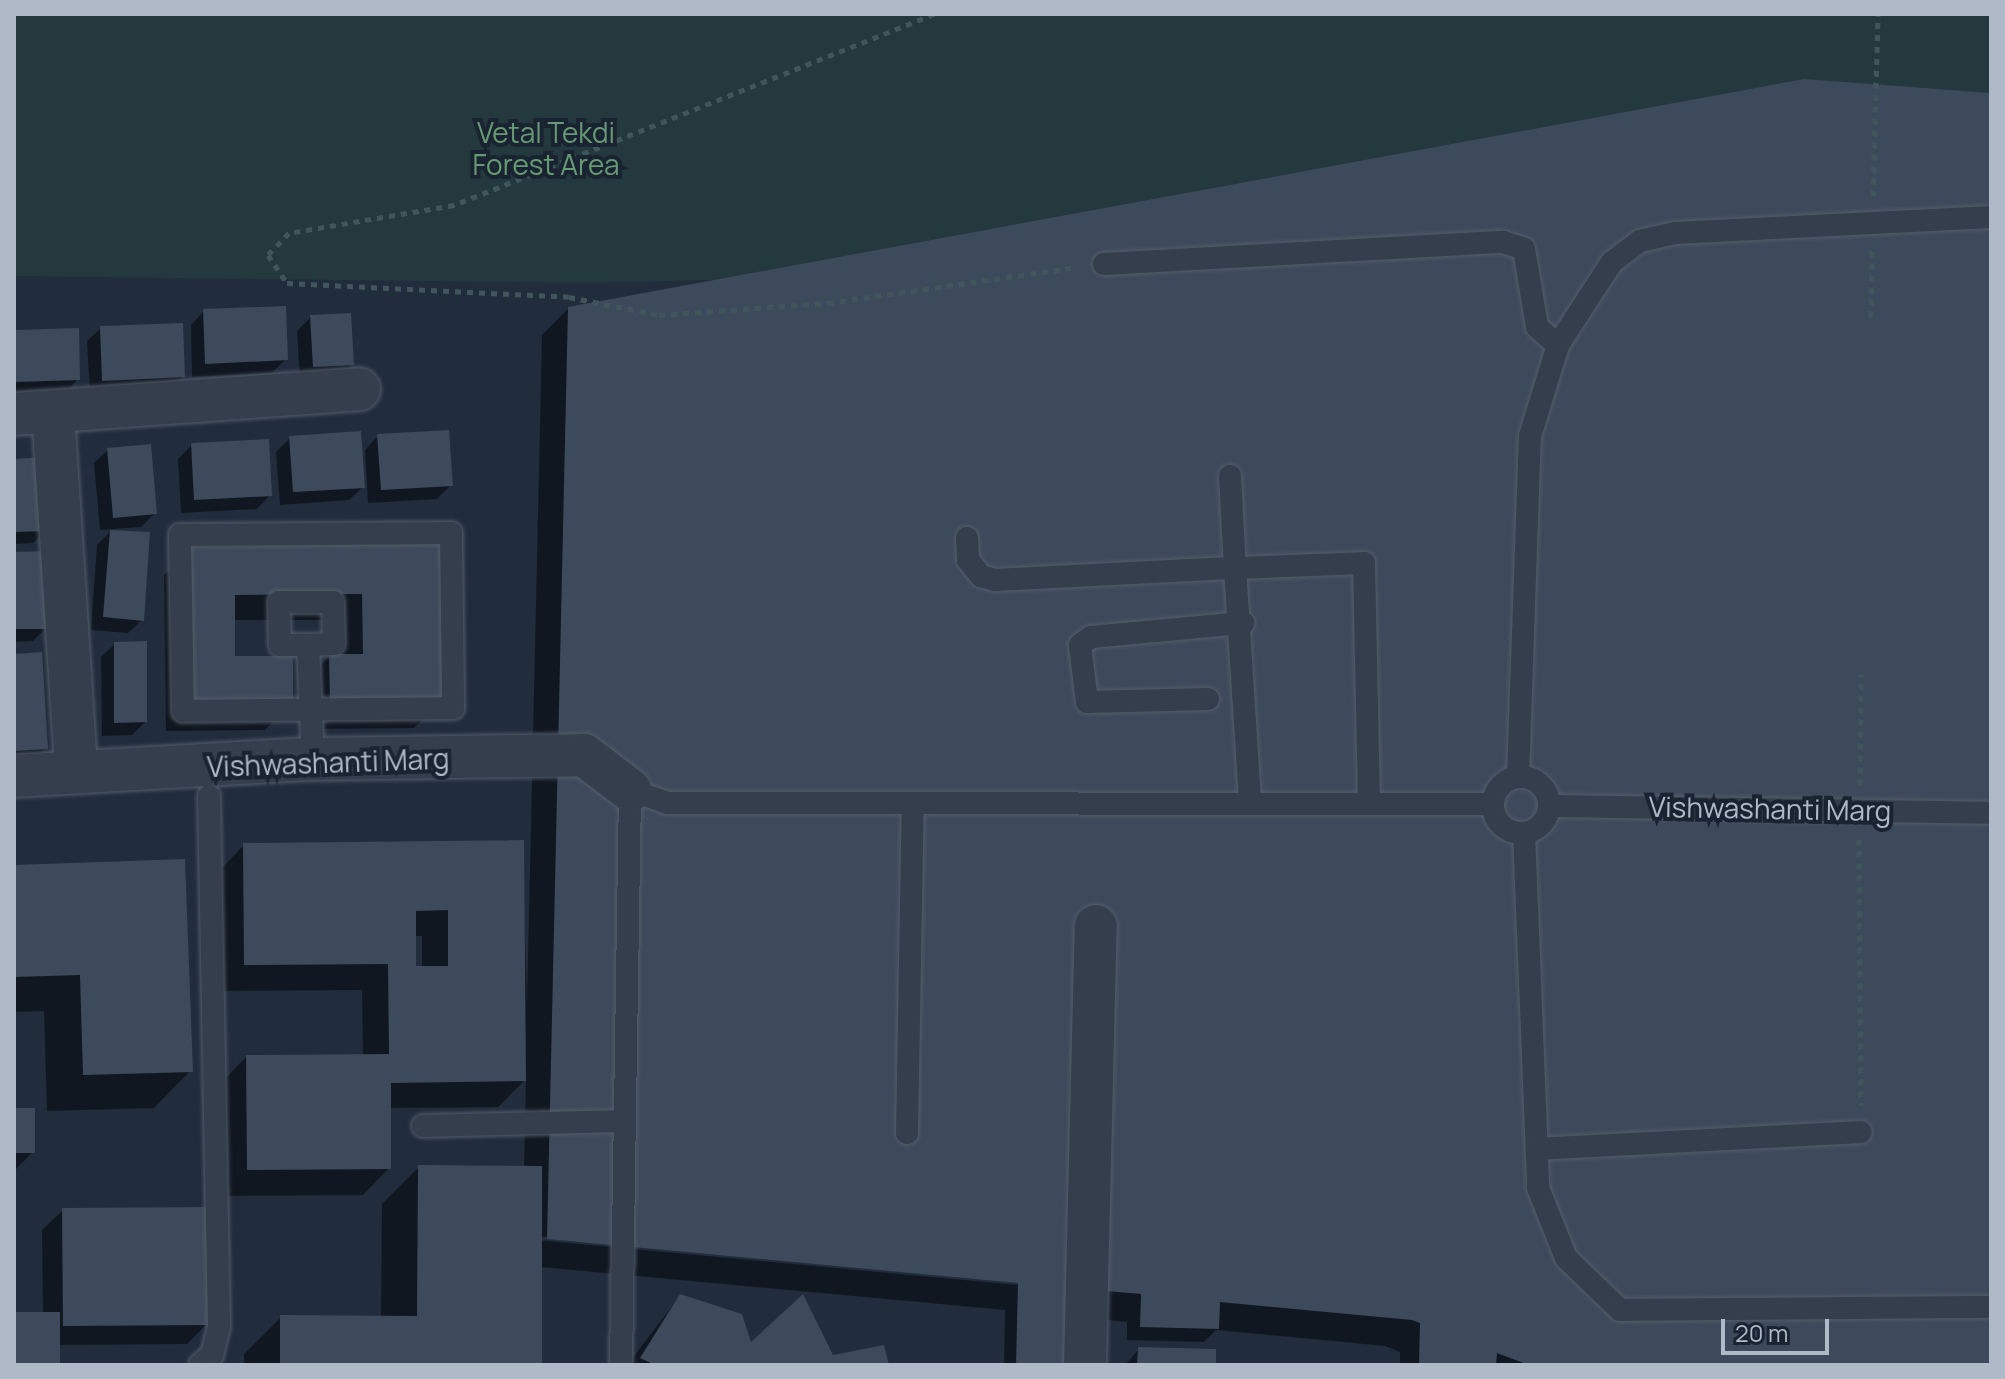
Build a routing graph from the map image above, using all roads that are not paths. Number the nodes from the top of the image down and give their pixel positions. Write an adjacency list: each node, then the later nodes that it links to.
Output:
1 (1991, 217): 3 (lane)
2 (1104, 264): 3 (lane)
3 (1558, 345): 16 (lane)
4 (362, 402): 5 (street)
5 (40, 422): 14 (street)
6 (1230, 476): 8 (lane)
7 (967, 538): 8 (lane)
8 (1235, 568): 9 (lane); 21 (lane)
9 (1243, 623): 11 (lane); 20 (lane)
10 (308, 645): 12 (lane)
11 (1208, 699)
12 (311, 709): 12 (lane); 13 (lane)
13 (313, 759): 14 (street, Vishwashanti Marg); 17 (street, Vishwashanti Marg)
14 (76, 772): 15 (street, Vishwashanti Marg)
15 (14, 776)
16 (1518, 777): 22 (lane); 23 (lane)
17 (630, 790): 19 (lane); 27 (lane)
18 (209, 796): 33 (lane)
19 (913, 803): 20 (lane); 30 (lane)
20 (1250, 803): 21 (lane)
21 (1369, 803): 22 (lane)
22 (1493, 804): 25 (lane)
23 (1549, 806): 24 (lane, Vishwashanti Marg); 25 (lane)
24 (1991, 813)
25 (1524, 833): 31 (lane)
26 (1096, 926): 35 (street)
27 (622, 1121): 28 (lane); 34 (lane)
28 (423, 1126)
29 (1861, 1132): 31 (lane)
30 (907, 1133)
31 (1537, 1149): 32 (lane)
32 (1991, 1307)
33 (200, 1365)
34 (621, 1365)
35 (1085, 1365)

